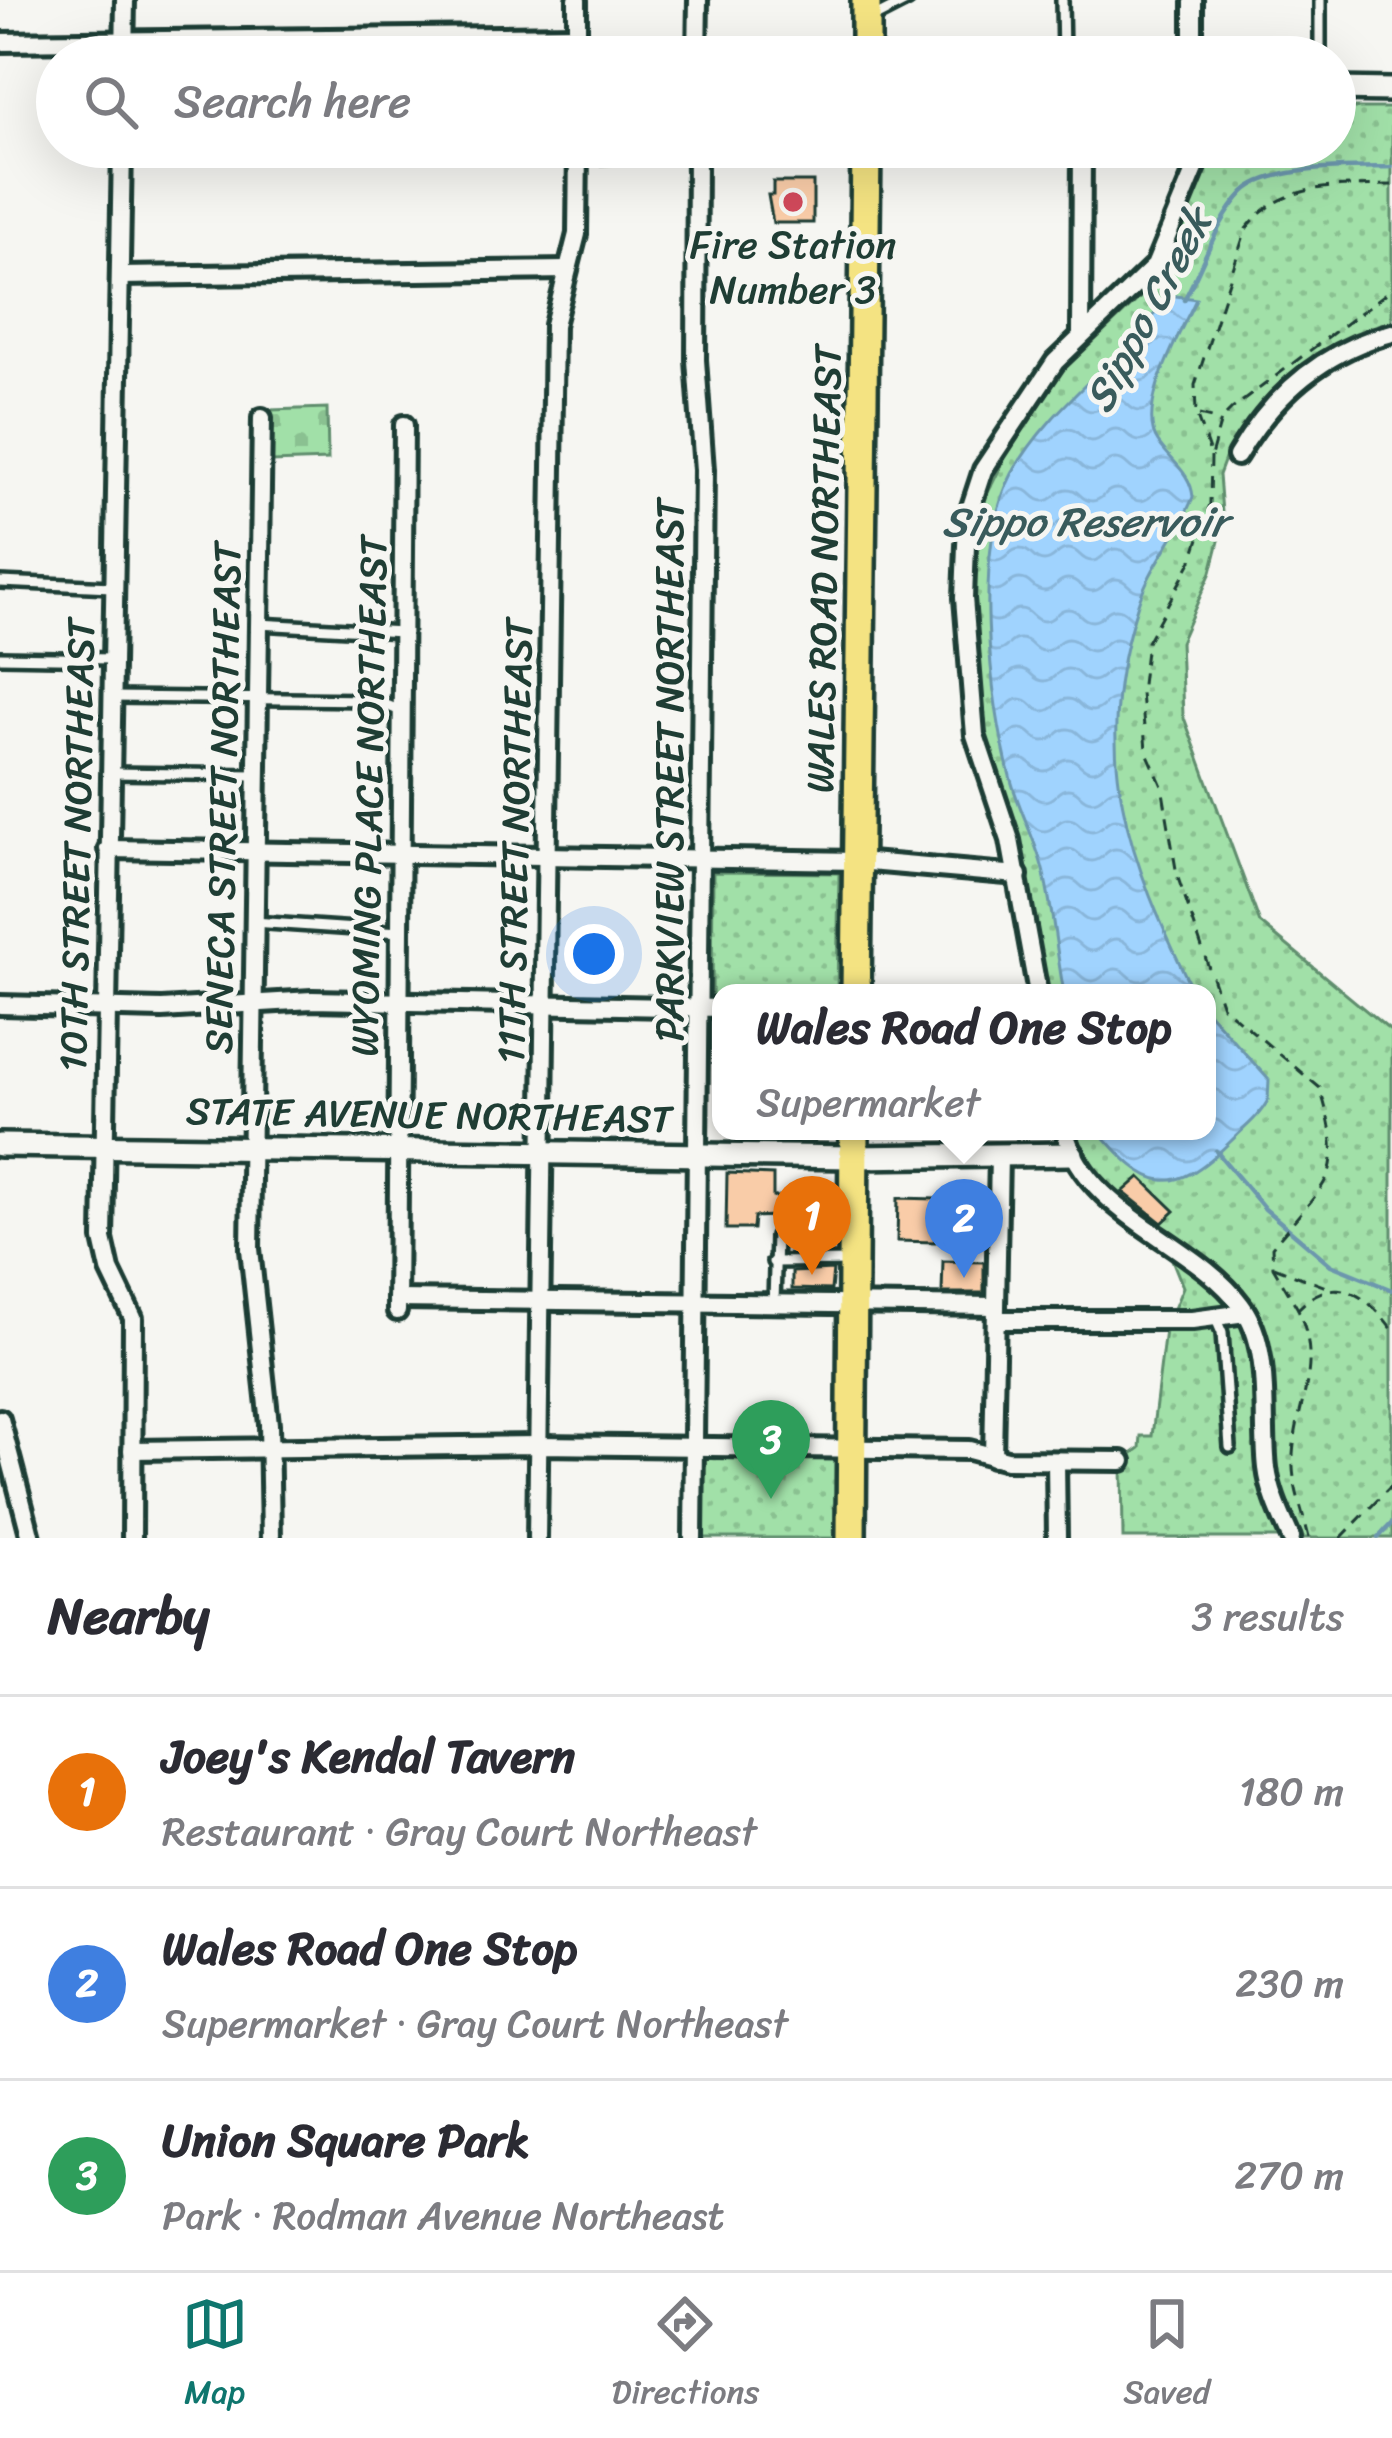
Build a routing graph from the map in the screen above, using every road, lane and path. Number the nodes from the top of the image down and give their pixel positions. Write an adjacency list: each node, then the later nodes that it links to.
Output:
1 (125, 0): 10 (street)
2 (577, 0): 9 (street)
3 (698, 0): 12 (street)
4 (908, 0): 8 (lane)
5 (1062, 0): 13 (lane)
6 (1193, 0): 14 (street)
7 (1320, 0): 15 (lane)
8 (866, 10)
9 (577, 35): 11 (street)
10 (124, 36)
11 (547, 36)
12 (698, 36)
13 (1063, 36)
14 (1193, 36)
15 (1320, 36)
16 (0, 42): 17 (street)
17 (36, 44)
18 (1356, 89): 19 (street)
19 (1392, 90)
20 (122, 168): 28 (street, 10TH STREET NORTHEAST)
21 (578, 168): 27 (street, 11TH STREET NORTHEAST)
22 (697, 168): 53 (street, PARKVIEW STREET NORTHEAST)
23 (866, 168): 54 (main road, WALES ROAD NORTHEAST)
24 (1082, 168): 31 (street)
25 (1195, 168): 31 (street)
26 (1392, 185): 32 (path)
27 (567, 270): 28 (street); 52 (street, 11TH STREET NORTHEAST)
28 (120, 276): 39 (street, 10TH STREET NORTHEAST)
29 (1392, 289): 34 (path)
30 (1392, 333): 37 (street)
31 (1081, 334): 55 (street)
32 (1196, 413): 34 (path); 36 (path)
33 (262, 418): 40 (street, SENECA STREET NORTHEAST)
34 (1221, 420): 36 (path)
35 (404, 425): 41 (street, WYOMING PLACE NORTHEAST)
36 (1210, 456): 60 (path)
37 (1238, 456)
38 (0, 582): 39 (lane)
39 (112, 587): 43 (street, 10TH STREET NORTHEAST)
40 (258, 624): 41 (lane); 45 (street, SENECA STREET NORTHEAST)
41 (402, 632): 46 (street, WYOMING PLACE NORTHEAST)
42 (0, 657): 43 (lane)
43 (112, 659): 44 (street, 10TH STREET NORTHEAST)
44 (111, 697): 45 (lane); 47 (street, 10TH STREET NORTHEAST)
45 (256, 697): 46 (lane); 48 (street, SENECA STREET NORTHEAST)
46 (401, 711): 51 (street, WYOMING PLACE NORTHEAST)
47 (110, 773): 48 (lane); 49 (street, 10TH STREET NORTHEAST)
48 (255, 776): 50 (street, SENECA STREET NORTHEAST)
49 (108, 849): 50 (street); 67 (street, 10TH STREET NORTHEAST)
50 (254, 850): 51 (street); 56 (street, SENECA STREET NORTHEAST)
51 (400, 854): 52 (street); 57 (street, WYOMING PLACE NORTHEAST)
52 (546, 859): 53 (street); 65 (street, 11TH STREET NORTHEAST)
53 (703, 861): 54 (street); 66 (street, PARKVIEW STREET NORTHEAST)
54 (858, 861): 55 (street); 58 (main road, WALES ROAD NORTHEAST)
55 (1018, 875): 59 (street)
56 (253, 922): 57 (lane); 64 (street, SENECA STREET NORTHEAST)
57 (400, 932): 62 (street, WYOMING PLACE NORTHEAST)
58 (856, 984)
59 (1037, 984)
60 (1214, 984)
61 (1216, 989): 82 (path)
62 (399, 1003): 64 (street); 65 (street); 74 (street, WYOMING PLACE NORTHEAST)
63 (0, 1004): 67 (street)
64 (252, 1004): 67 (street); 73 (street, SENECA STREET NORTHEAST)
65 (544, 1007): 66 (street); 75 (street, 11TH STREET NORTHEAST)
66 (700, 1008): 68 (street); 76 (street, PARKVIEW STREET NORTHEAST)
67 (106, 1009): 72 (street, 10TH STREET NORTHEAST)
68 (712, 1009)
69 (1068, 1140): 77 (street)
70 (854, 1144): 76 (street, STATE AVENUE NORTHEAST); 78 (street, STATE AVENUE NORTHEAST); 79 (main road)
71 (0, 1145): 72 (street, STATE AVENUE NORTHEAST)
72 (105, 1147): 73 (street, STATE AVENUE NORTHEAST); 98 (street, 10TH STREET NORTHEAST)
73 (249, 1148): 74 (street, STATE AVENUE NORTHEAST); 99 (street, SENECA STREET NORTHEAST)
74 (396, 1150): 75 (street, STATE AVENUE NORTHEAST); 84 (street, WYOMING PLACE NORTHEAST)
75 (544, 1153): 76 (street, STATE AVENUE NORTHEAST); 84 (street, 11TH STREET NORTHEAST)
76 (699, 1154): 85 (street, PARKVIEW STREET NORTHEAST)
77 (1072, 1154): 78 (street, STATE AVENUE NORTHEAST); 90 (street)
78 (999, 1156): 89 (street)
79 (854, 1217): 80 (main road); 81 (lane)
80 (854, 1261): 81 (lane); 86 (main road)
81 (773, 1262): 87 (lane)
82 (1273, 1267): 83 (path); 88 (path)
83 (1328, 1288): 88 (path); 92 (path)
84 (540, 1298): 85 (street); 94 (street, 11TH STREET NORTHEAST)
85 (697, 1301): 87 (street); 95 (street, PARKVIEW STREET NORTHEAST)
86 (853, 1301): 87 (street); 89 (street); 97 (main road)
87 (774, 1302)
88 (1298, 1310): 112 (path)
89 (996, 1313): 91 (street); 100 (street)
90 (1246, 1313): 91 (street); 111 (street)
91 (1216, 1318): 96 (lane)
92 (1392, 1329)
93 (0, 1419): 104 (street)
94 (538, 1445): 95 (street); 99 (street); 107 (street, 11TH STREET NORTHEAST)
95 (694, 1447): 97 (street); 108 (street, PARKVIEW STREET NORTHEAST)
96 (1230, 1447)
97 (852, 1449): 100 (street); 109 (main road)
98 (133, 1450): 99 (street); 105 (street, 10TH STREET NORTHEAST)
99 (271, 1451): 106 (street, SENECA STREET NORTHEAST)
100 (993, 1456): 101 (street)
101 (1056, 1461): 102 (street); 110 (street)
102 (1122, 1461)
103 (1392, 1486): 113 (path)
104 (32, 1538)
105 (132, 1538)
106 (271, 1538)
107 (537, 1538)
108 (693, 1538)
109 (851, 1538)
110 (1057, 1538)
111 (1291, 1538)
112 (1309, 1538)
113 (1341, 1538)

